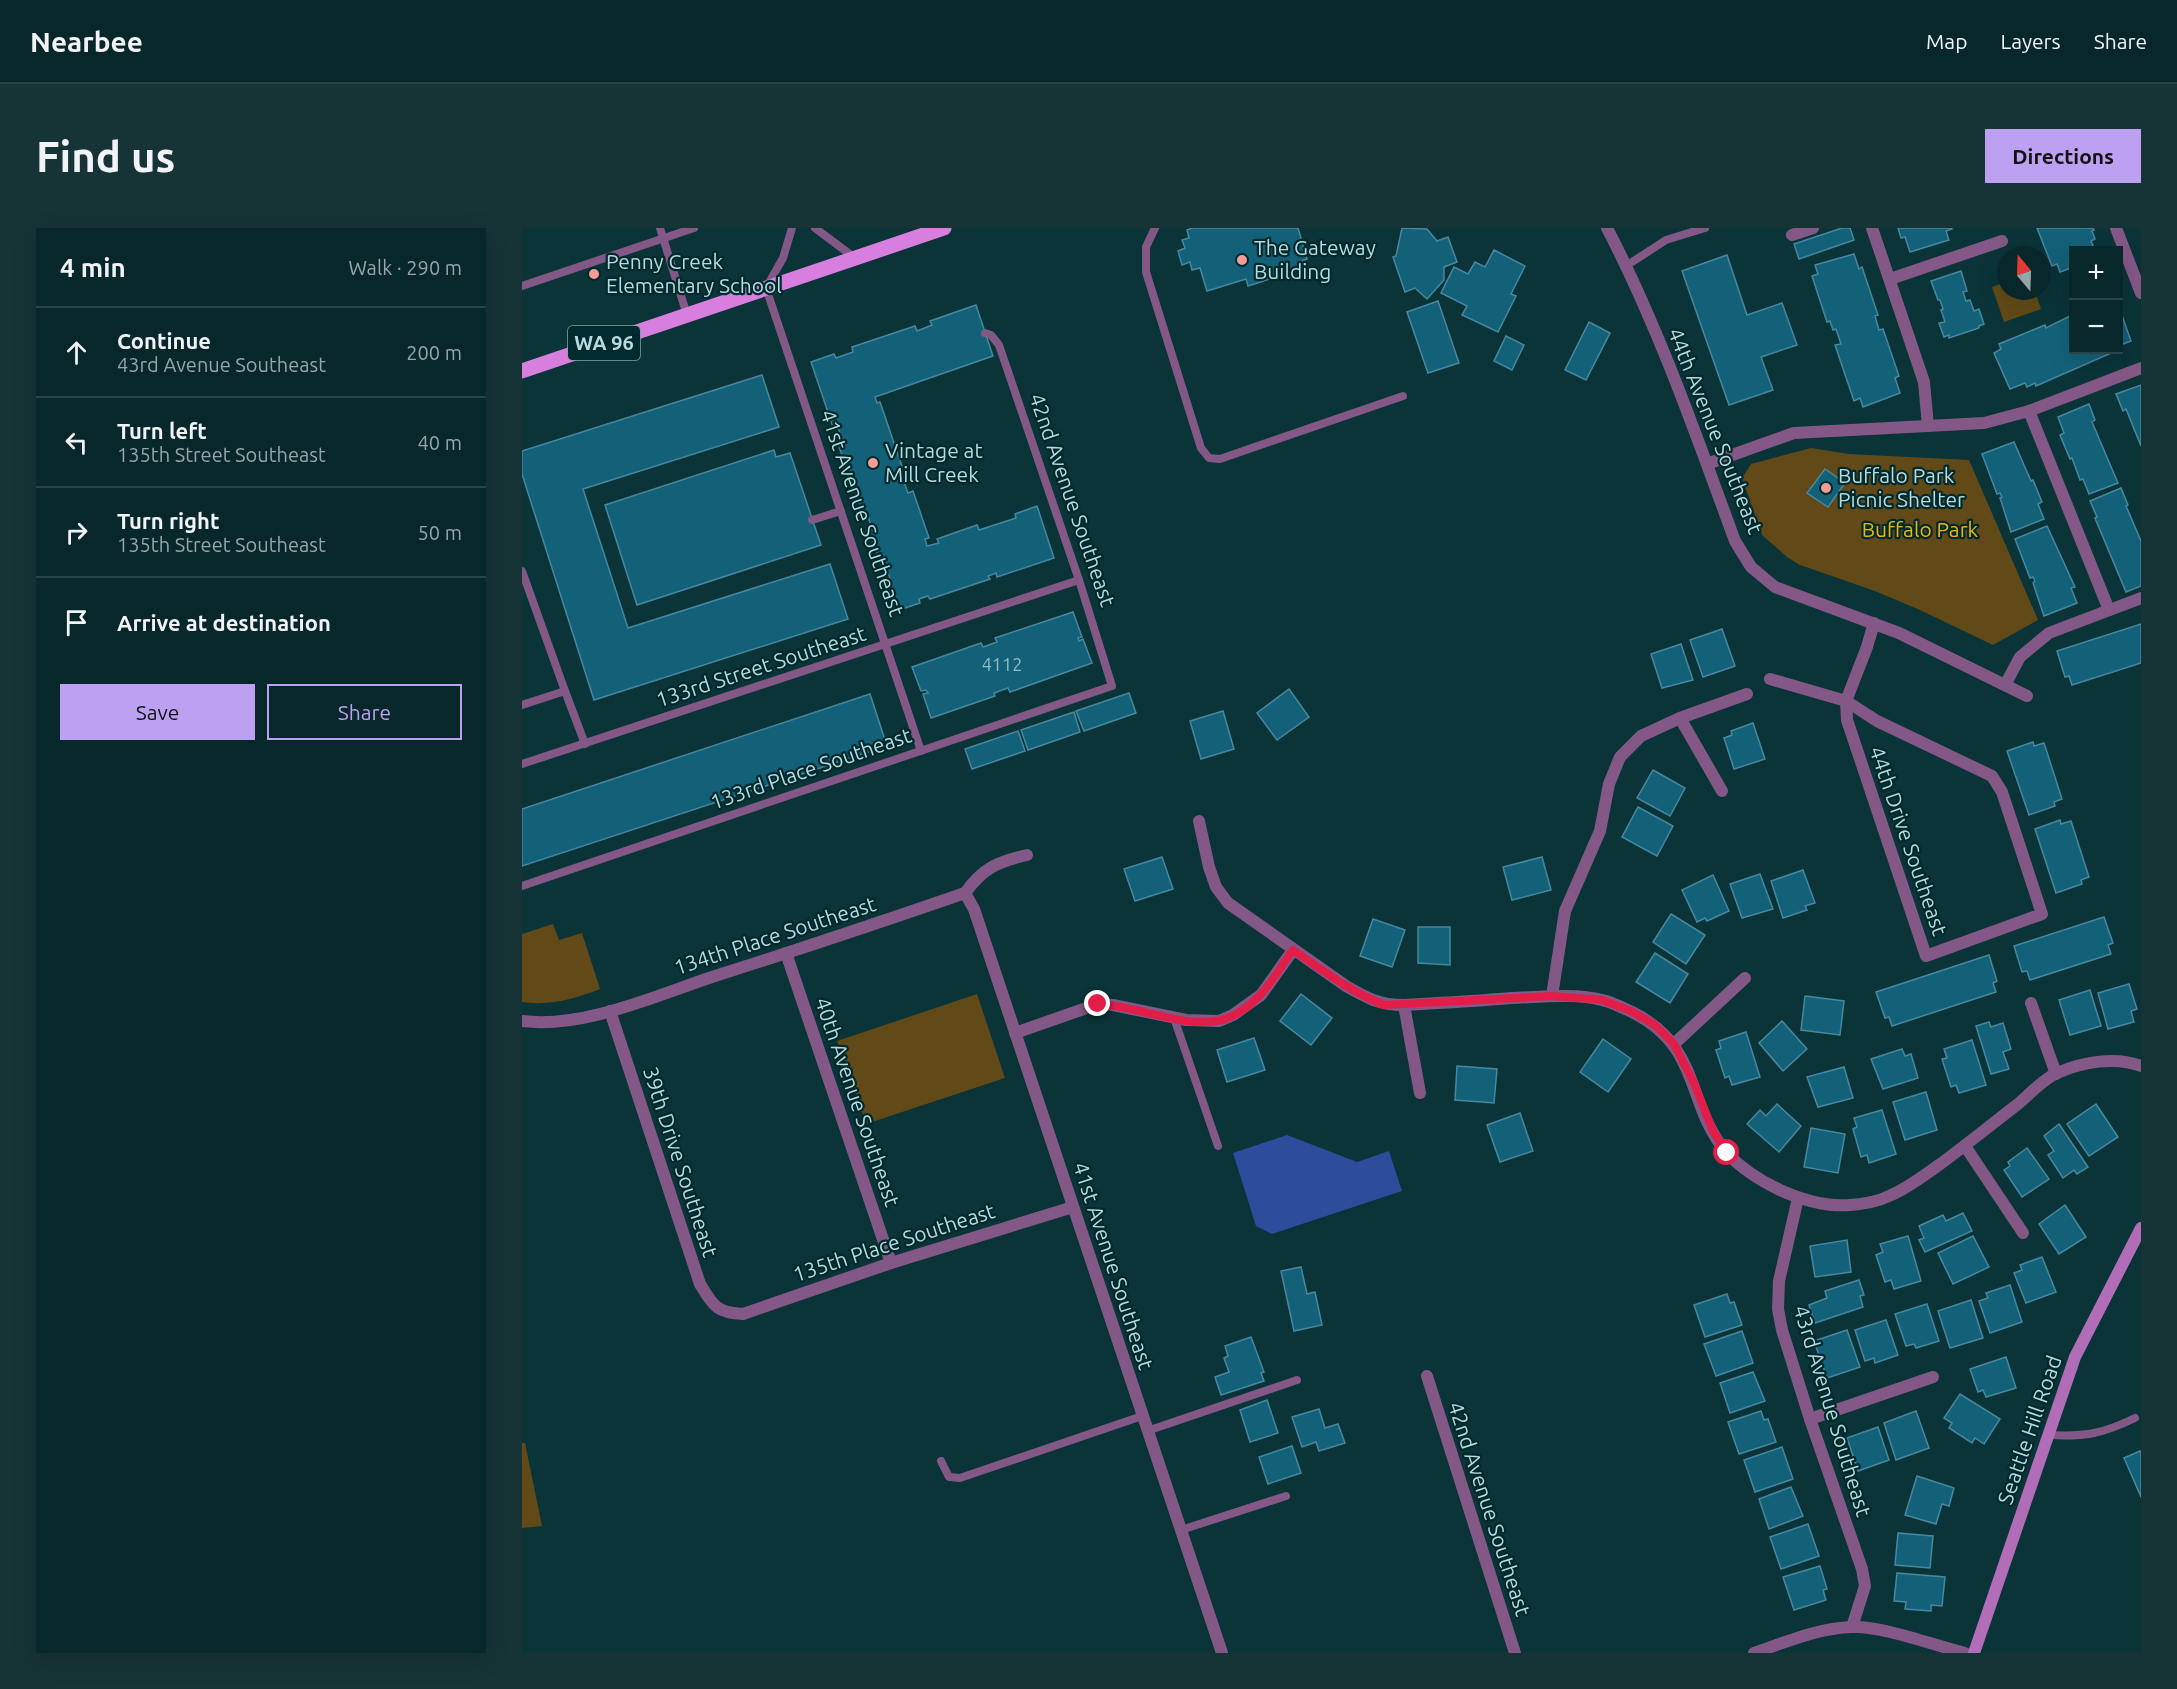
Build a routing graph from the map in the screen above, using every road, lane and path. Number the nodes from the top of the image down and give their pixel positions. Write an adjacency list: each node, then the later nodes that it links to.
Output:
1 (660, 228): 14 (lane)
2 (694, 228): 14 (lane)
3 (792, 228): 20 (lane)
4 (815, 228): 16 (lane)
5 (945, 228): 16 (main road, WA 96)
6 (1155, 228): 26 (lane)
7 (1607, 228): 17 (street, 44th Avenue Southeast)
8 (1705, 228): 12 (lane)
9 (1813, 228): 13 (street)
10 (1872, 228): 18 (street)
11 (2116, 228): 21 (street)
12 (1680, 232): 17 (lane)
13 (1792, 235)
14 (664, 239): 19 (lane); 22 (lane)
15 (2002, 241): 18 (street)
16 (856, 259): 20 (main road, WA 96)
17 (1626, 266): 29 (street, 44th Avenue Southeast)
18 (1890, 279): 28 (street)
19 (522, 286)
20 (766, 288): 22 (main road, WA 96); 30 (lane, 41st Avenue Southeast)
21 (2140, 290)
22 (687, 315): 25 (main road, WA 96)
23 (985, 333): 33 (lane, 42nd Avenue Southeast)
24 (2141, 369): 27 (street)
25 (522, 371)
26 (1402, 396)
27 (2029, 411): 28 (street); 35 (street)
28 (1928, 426): 29 (street)
29 (1707, 464): 36 (street, 44th Avenue Southeast)
30 (841, 511): 31 (lane); 37 (lane, 41st Avenue Southeast)
31 (813, 520)
32 (522, 571): 41 (lane)
33 (1079, 580): 37 (lane, 133rd Street Southeast); 40 (lane, 42nd Avenue Southeast)
34 (2141, 598): 35 (street)
35 (2109, 610): 39 (street)
36 (1874, 623): 39 (street, 44th Avenue Southeast); 44 (street, 44th Drive Southeast)
37 (886, 644): 47 (lane, 133rd Street Southeast); 48 (lane, 41st Avenue Southeast)
38 (1770, 679): 44 (street)
39 (2005, 685): 43 (street, 44th Avenue Southeast)
40 (1112, 686): 48 (lane, 133rd Place Southeast)
41 (565, 691): 45 (lane); 47 (lane)
42 (1747, 694): 46 (street)
43 (2027, 696)
44 (1846, 701): 44 (street, 44th Drive Southeast)
45 (522, 705)
46 (1680, 718): 50 (street); 58 (street)
47 (585, 744): 49 (lane, 133rd Street Southeast)
48 (921, 751): 53 (lane, 133rd Place Southeast)
49 (522, 765)
50 (1722, 791)
51 (1199, 821): 55 (street)
52 (1027, 855): 54 (street, 134th Place Southeast)
53 (522, 886)
54 (964, 893): 56 (street, 134th Place Southeast); 64 (street, 41st Avenue Southeast)
55 (1293, 950): 60 (street); 62 (street)
56 (786, 953): 61 (street, 134th Place Southeast); 75 (street, 40th Avenue Southeast)
57 (1745, 978): 65 (street)
58 (1552, 996): 60 (street); 65 (street)
59 (2031, 1003): 67 (street)
60 (1404, 1005): 68 (street)
61 (610, 1011): 63 (street, 134th Place Southeast); 76 (street, 39th Drive Southeast)
62 (1174, 1018): 64 (street); 69 (lane)
63 (522, 1021)
64 (1015, 1033): 72 (street, 41st Avenue Southeast)
65 (1674, 1044): 71 (street)
66 (2141, 1066): 67 (street)
67 (2056, 1074): 70 (street)
68 (1420, 1093)
69 (1218, 1146)
70 (1965, 1146): 71 (street); 74 (street)
71 (1798, 1198): 82 (street, 43rd Avenue Southeast)
72 (1072, 1207): 75 (street, 135th Place Southeast); 80 (street, 41st Avenue Southeast)
73 (2141, 1228): 84 (main road, Seattle Hill Road)
74 (2023, 1233)
75 (891, 1263): 76 (street, 135th Place Southeast)
76 (728, 1313)
77 (1427, 1376): 91 (street, 42nd Avenue Southeast)
78 (1933, 1377): 82 (street)
79 (1297, 1380): 83 (lane)
80 (1142, 1416): 83 (street, 41st Avenue Southeast); 85 (lane)
81 (2135, 1418): 84 (lane)
82 (1810, 1419): 88 (street, 43rd Avenue Southeast)
83 (1148, 1431): 87 (street, 41st Avenue Southeast)
84 (2048, 1435): 94 (main road, Seattle Hill Road)
85 (941, 1461)
86 (1286, 1496): 87 (lane)
87 (1180, 1530): 90 (street, 41st Avenue Southeast)
88 (1852, 1627): 89 (street); 93 (street)
89 (1769, 1651): 92 (street)
90 (1222, 1653)
91 (1515, 1653)
92 (1754, 1653)
93 (1965, 1653)
94 (1974, 1653)

